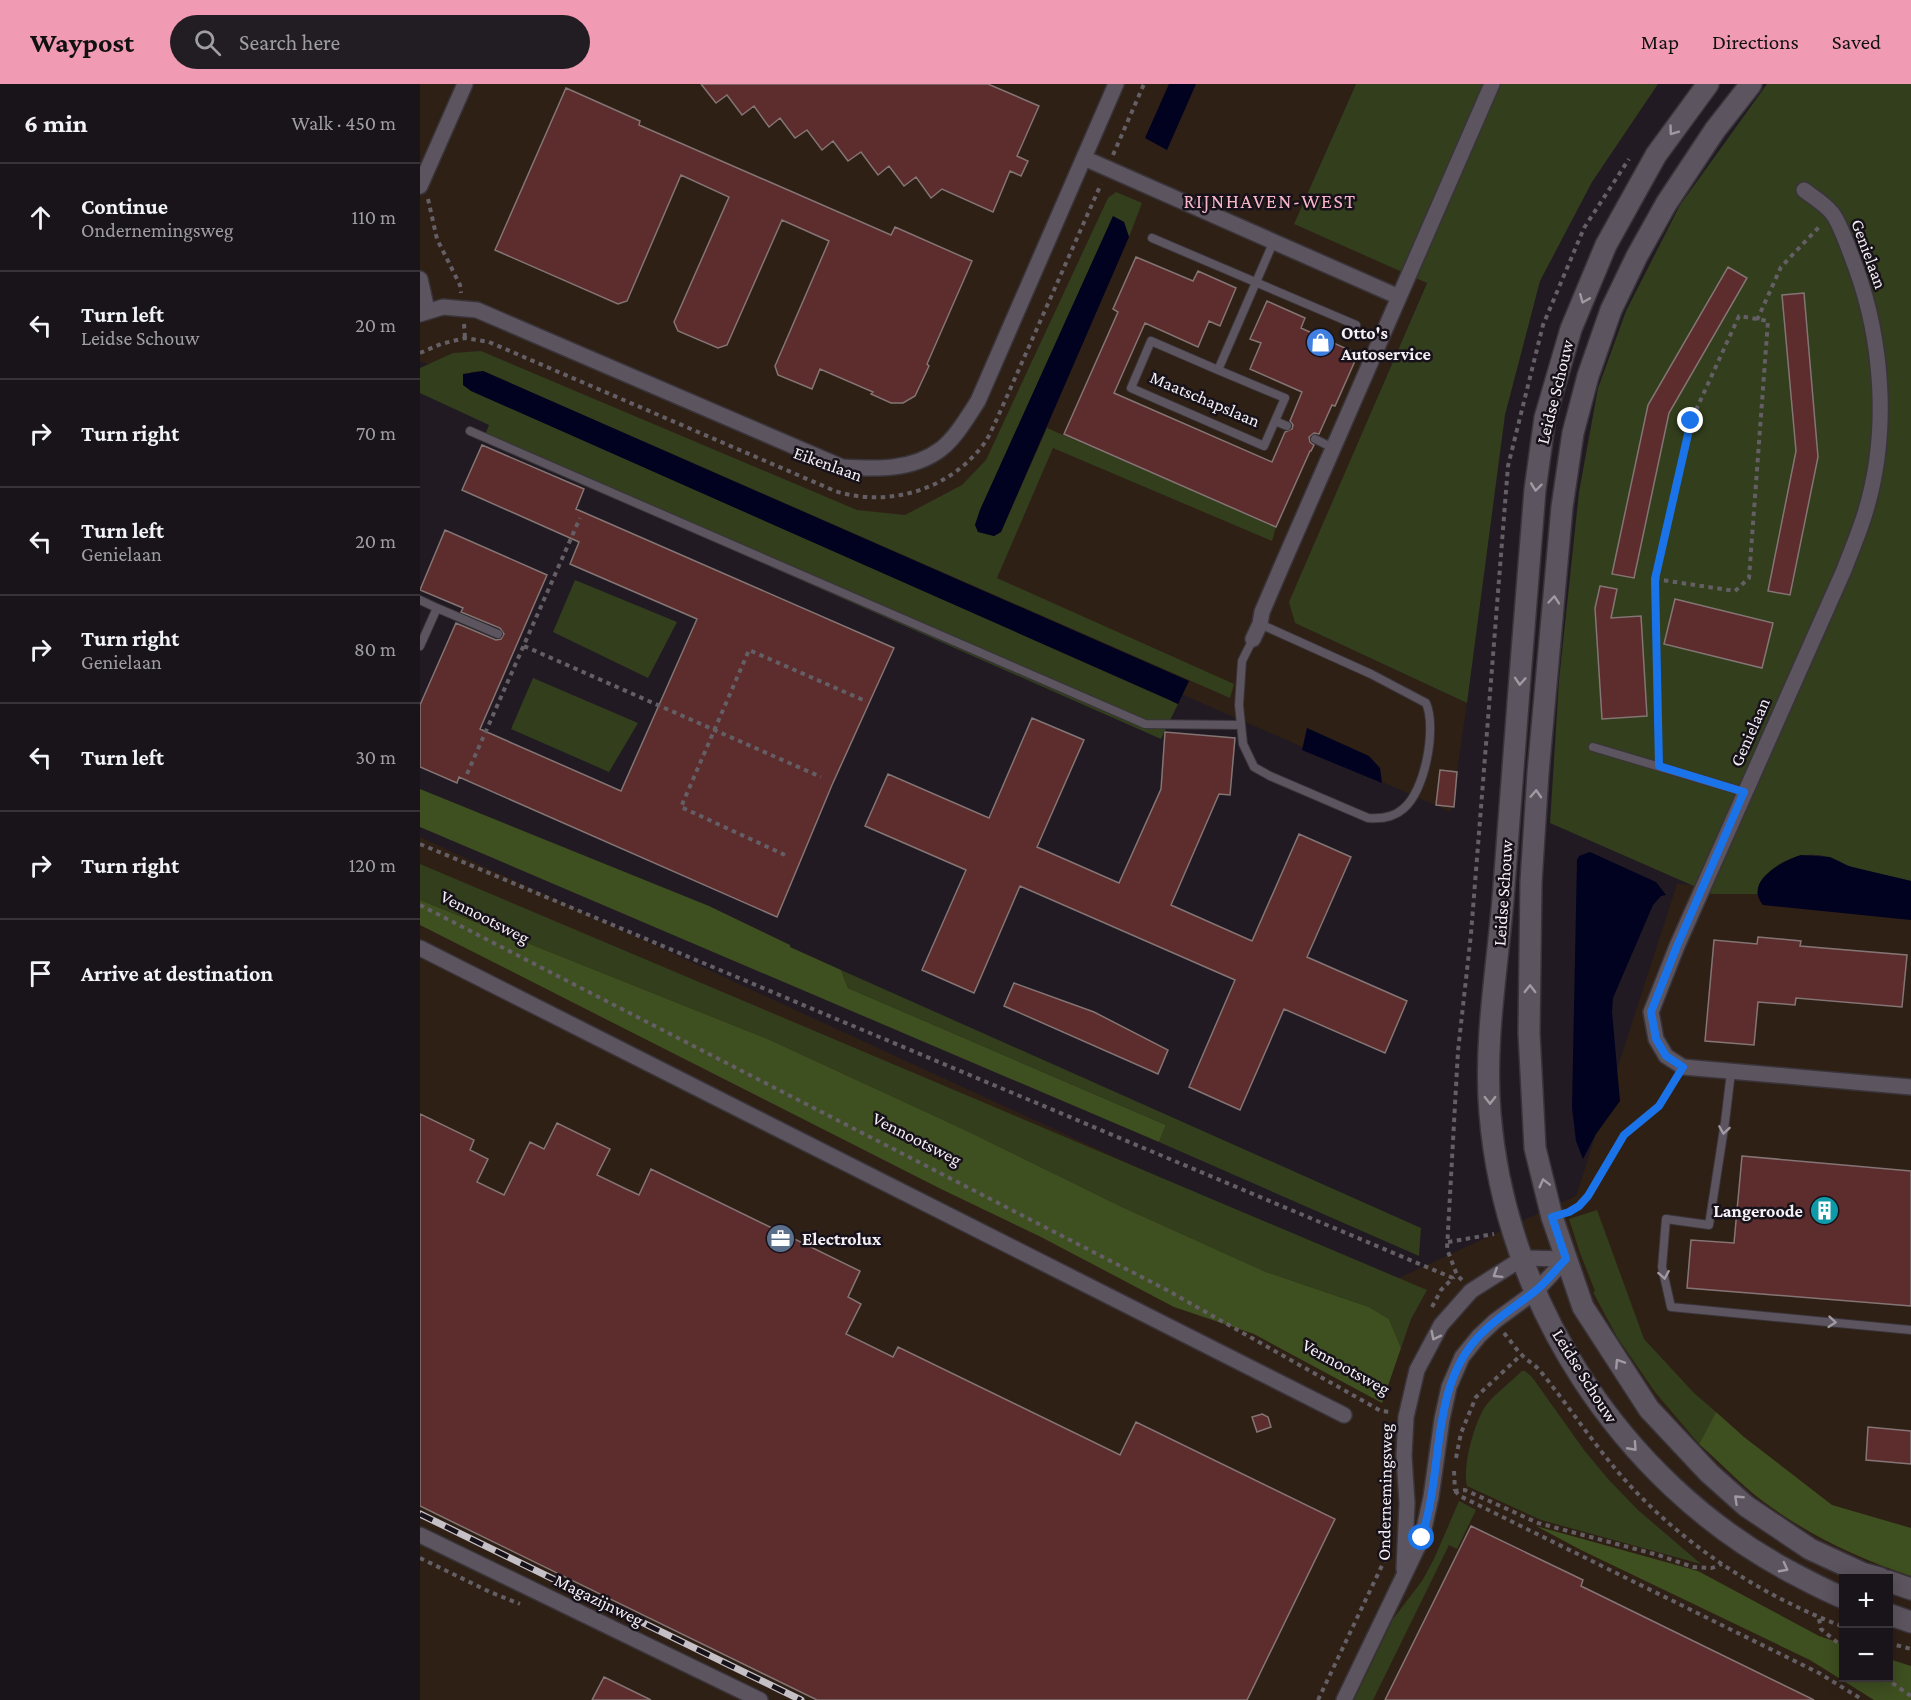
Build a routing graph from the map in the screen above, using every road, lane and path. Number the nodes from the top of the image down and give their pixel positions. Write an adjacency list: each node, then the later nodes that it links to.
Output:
1 (465, 84): 11 (street)
2 (1116, 84): 9 (street, Eikenlaan)
3 (1144, 84): 8 (path, Eikenlaan)
4 (1492, 84): 18 (street)
5 (1708, 84): 56 (street, Leidse Schouw, one-way to 56)
6 (1750, 84): 55 (street, Leidse Schouw, one-way to 6)
7 (1119, 116): 8 (path)
8 (1128, 120): 10 (path, Eikenlaan)
9 (1084, 158): 10 (street); 19 (street, Eikenlaan)
10 (1107, 169): 15 (street); 23 (path, Eikenlaan)
11 (422, 182): 19 (path)
12 (1804, 190): 13 (street, Genielaan)
13 (1833, 213): 21 (path); 47 (street, Genielaan)
14 (1152, 238): 17 (lane)
15 (1273, 243): 17 (lane, Maatschapslaan); 18 (street)
16 (420, 279): 20 (street)
17 (1256, 282): 22 (lane); 25 (lane, Maatschapslaan)
18 (1398, 297): 30 (street)
19 (463, 308): 20 (street, Eikenlaan); 23 (path)
20 (424, 312)
21 (1757, 320): 32 (path); 32 (path)
22 (1356, 325)
23 (465, 338): 24 (path, Eikenlaan)
24 (420, 353)
25 (1218, 370): 26 (lane, Maatschapslaan); 26 (lane, Maatschapslaan)
26 (1275, 421): 27 (lane)
27 (1287, 426)
28 (470, 431): 41 (lane)
29 (1315, 439): 30 (lane)
30 (1334, 448): 35 (street)
31 (580, 518): 39 (path)
32 (1655, 579): 44 (path)
33 (420, 600): 34 (lane)
34 (437, 608): 36 (lane); 38 (lane)
35 (1260, 624): 37 (street); 41 (lane)
36 (498, 634)
37 (1253, 639): 41 (lane)
38 (420, 645)
39 (524, 646): 42 (path); 45 (path)
40 (864, 700): 42 (path)
41 (1241, 725)
42 (715, 731): 46 (path); 49 (path)
43 (1593, 747): 44 (lane)
44 (1659, 766): 47 (lane)
45 (467, 774)
46 (821, 777)
47 (1744, 792): 52 (street, Genielaan)
48 (420, 844): 60 (path)
49 (786, 855)
50 (420, 905): 64 (path, Vennootsweg)
51 (420, 948): 65 (street)
52 (1683, 1067): 53 (street); 55 (path)
53 (1731, 1072): 54 (street); 62 (lane, one-way to 62)
54 (1911, 1088)
55 (1552, 1217): 59 (street, Leidse Schouw)
56 (1512, 1228): 57 (path); 58 (street, Leidse Schouw)
57 (1448, 1242)
58 (1523, 1258): 59 (street); 61 (street, Leidse Schouw); 72 (street, Ondernemingsweg, one-way to 72)
59 (1566, 1259): 61 (street, Ondernemingsweg); 71 (street, Leidse Schouw, one-way to 59)
60 (1453, 1278)
61 (1536, 1291): 72 (street, Ondernemingsweg); 75 (street, Leidse Schouw, one-way to 75)
62 (1911, 1329)
63 (1521, 1355): 67 (path)
64 (1393, 1413): 66 (path, Ondernemingsweg)
65 (1344, 1415)
66 (1392, 1422)
67 (1455, 1491): 70 (path); 87 (path)
68 (420, 1534): 84 (street, Magazijnweg)
69 (1388, 1550): 85 (path, Ondernemingsweg)
70 (1722, 1564)
71 (1866, 1574)
72 (1403, 1578): 86 (street, Ondernemingsweg)
73 (1893, 1583): 74 (street)
74 (1911, 1589)
75 (1839, 1596)
76 (1893, 1616): 77 (street)
77 (1911, 1622)
78 (1839, 1625): 79 (path)
79 (1839, 1644)
80 (1893, 1645): 81 (path)
81 (1911, 1650)
82 (1892, 1682): 83 (path)
83 (1911, 1696)
84 (760, 1700)
85 (1318, 1700)
86 (1344, 1700)
87 (1863, 1700)

